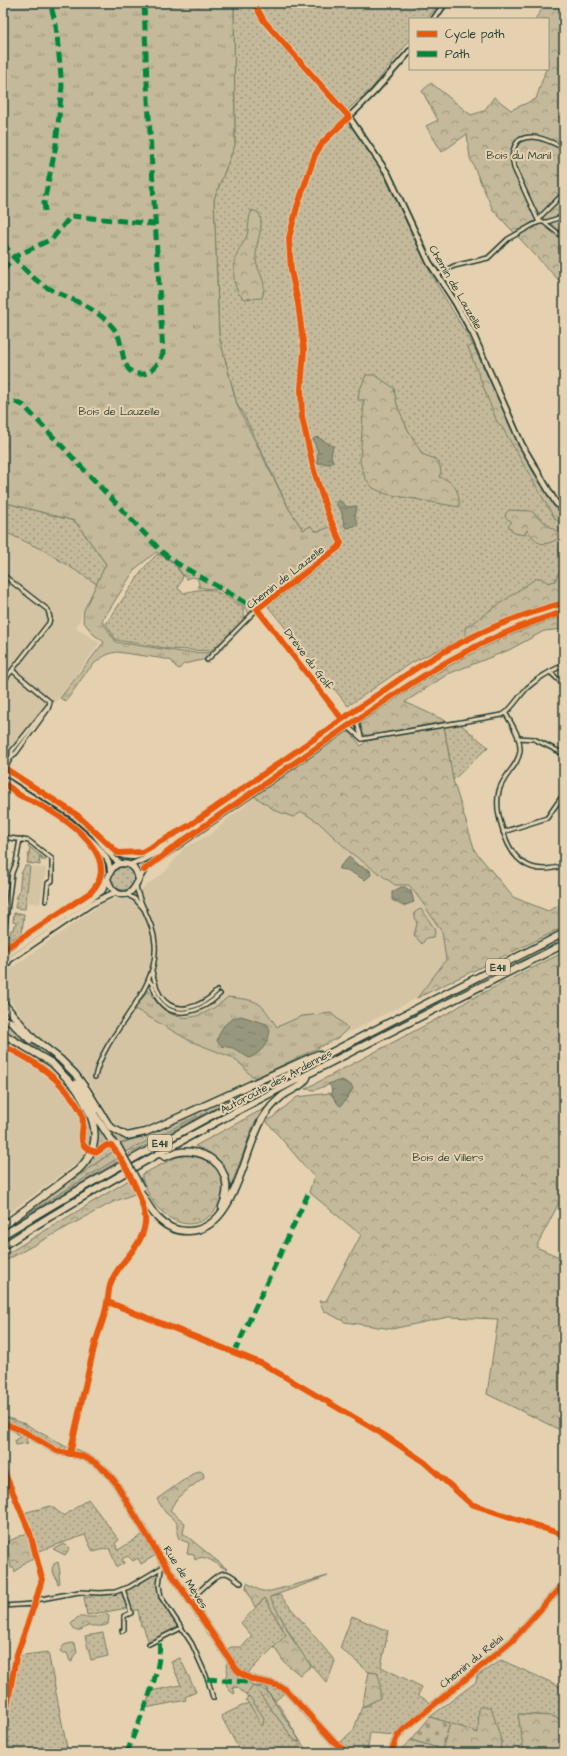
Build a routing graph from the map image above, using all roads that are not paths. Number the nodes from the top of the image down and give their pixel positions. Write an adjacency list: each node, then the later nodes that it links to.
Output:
1 (445, 3): 2 (street)
2 (436, 17)
3 (409, 52): 9 (street, Chemin de Lauzelle)
4 (564, 148): 7 (street)
5 (564, 193): 7 (street)
6 (564, 216): 7 (street)
7 (539, 222): 8 (street); 9 (street)
8 (564, 238)
9 (437, 275): 11 (street, Chemin de Lauzelle)
10 (318, 485): 14 (street, Chemin de Lauzelle)
11 (564, 511)
12 (3, 575): 18 (street)
13 (564, 607): 24 (main road)
14 (257, 609): 16 (street, Chemin de Lauzelle); 24 (street, Drève du Golf)
15 (564, 612): 23 (main road)
16 (207, 660)
17 (564, 665): 19 (street)
18 (13, 671): 20 (street); 28 (street)
19 (550, 672): 21 (street); 22 (street)
20 (3, 682)
21 (564, 686)
22 (506, 714): 25 (street); 26 (street)
23 (356, 720): 24 (main road); 26 (street)
24 (345, 724): 26 (street, Drève du Golf); 32 (main road); 41 (main road)
25 (518, 738): 27 (street); 31 (street)
26 (362, 739)
27 (562, 753)
28 (4, 773): 29 (street); 36 (street)
29 (6, 782): 35 (street)
30 (563, 795): 31 (street)
31 (503, 832): 39 (street)
32 (182, 835): 36 (main road); 38 (main road)
33 (3, 837): 34 (street)
34 (20, 839): 47 (street); 49 (street)
35 (92, 842): 40 (street); 46 (main road)
36 (101, 842): 37 (street)
37 (122, 864): 38 (main road); 40 (main road)
38 (130, 865): 41 (main road)
39 (564, 865)
40 (110, 872): 42 (main road)
41 (138, 878): 43 (main road)
42 (108, 880): 44 (main road); 46 (main road)
43 (136, 886): 45 (main road); 48 (street)
44 (116, 892): 45 (main road); 52 (main road)
45 (126, 894): 48 (street)
46 (88, 899): 52 (main road)
47 (46, 901)
48 (145, 910): 54 (street)
49 (3, 926)
50 (564, 933): 66 (highway, Autoroute des Ardennes / E411)
51 (564, 944): 68 (highway, Autoroute des Ardennes / E411)
52 (6, 959): 53 (highway)
53 (3, 969)
54 (152, 971): 55 (street); 56 (street)
55 (149, 980): 57 (street); 70 (street)
56 (217, 991)
57 (220, 994)
58 (3, 999): 59 (highway)
59 (5, 1004): 67 (highway)
60 (3, 1018): 64 (highway)
61 (3, 1030): 69 (highway)
62 (3, 1034): 65 (highway)
63 (3, 1038): 65 (highway)
64 (29, 1039): 67 (highway); 69 (highway)
65 (31, 1051): 71 (highway)
66 (322, 1058): 67 (highway); 76 (highway, Autoroute des Ardennes / E411)
67 (60, 1059)
68 (308, 1075): 73 (highway, Autoroute des Ardennes / E411); 74 (highway)
69 (72, 1076): 72 (highway)
70 (95, 1077)
71 (74, 1085): 72 (highway); 75 (highway)
72 (116, 1146): 74 (highway, bridge)
73 (160, 1154): 74 (highway); 77 (highway, Autoroute des Ardennes / E411)
74 (140, 1189)
75 (3, 1226)
76 (3, 1235)
77 (3, 1246)
78 (3, 1423): 82 (street, Rue de Mèves)
79 (3, 1469): 87 (street)
80 (539, 1527): 81 (street)
81 (564, 1535)
82 (166, 1566): 83 (street); 88 (street, Rue de Mèves)
83 (161, 1569): 86 (street); 91 (street)
84 (241, 1583): 88 (street)
85 (564, 1583): 97 (street, Chemin du Relai)
86 (123, 1589): 87 (street); 92 (street)
87 (36, 1600): 89 (street)
88 (190, 1602): 96 (street, Rue de Mèves)
89 (33, 1604): 90 (street); 94 (street)
90 (3, 1606)
91 (181, 1628): 93 (street); 95 (street)
92 (122, 1631)
93 (149, 1644)
94 (16, 1657)
95 (213, 1698)
96 (348, 1753)
97 (391, 1753)

